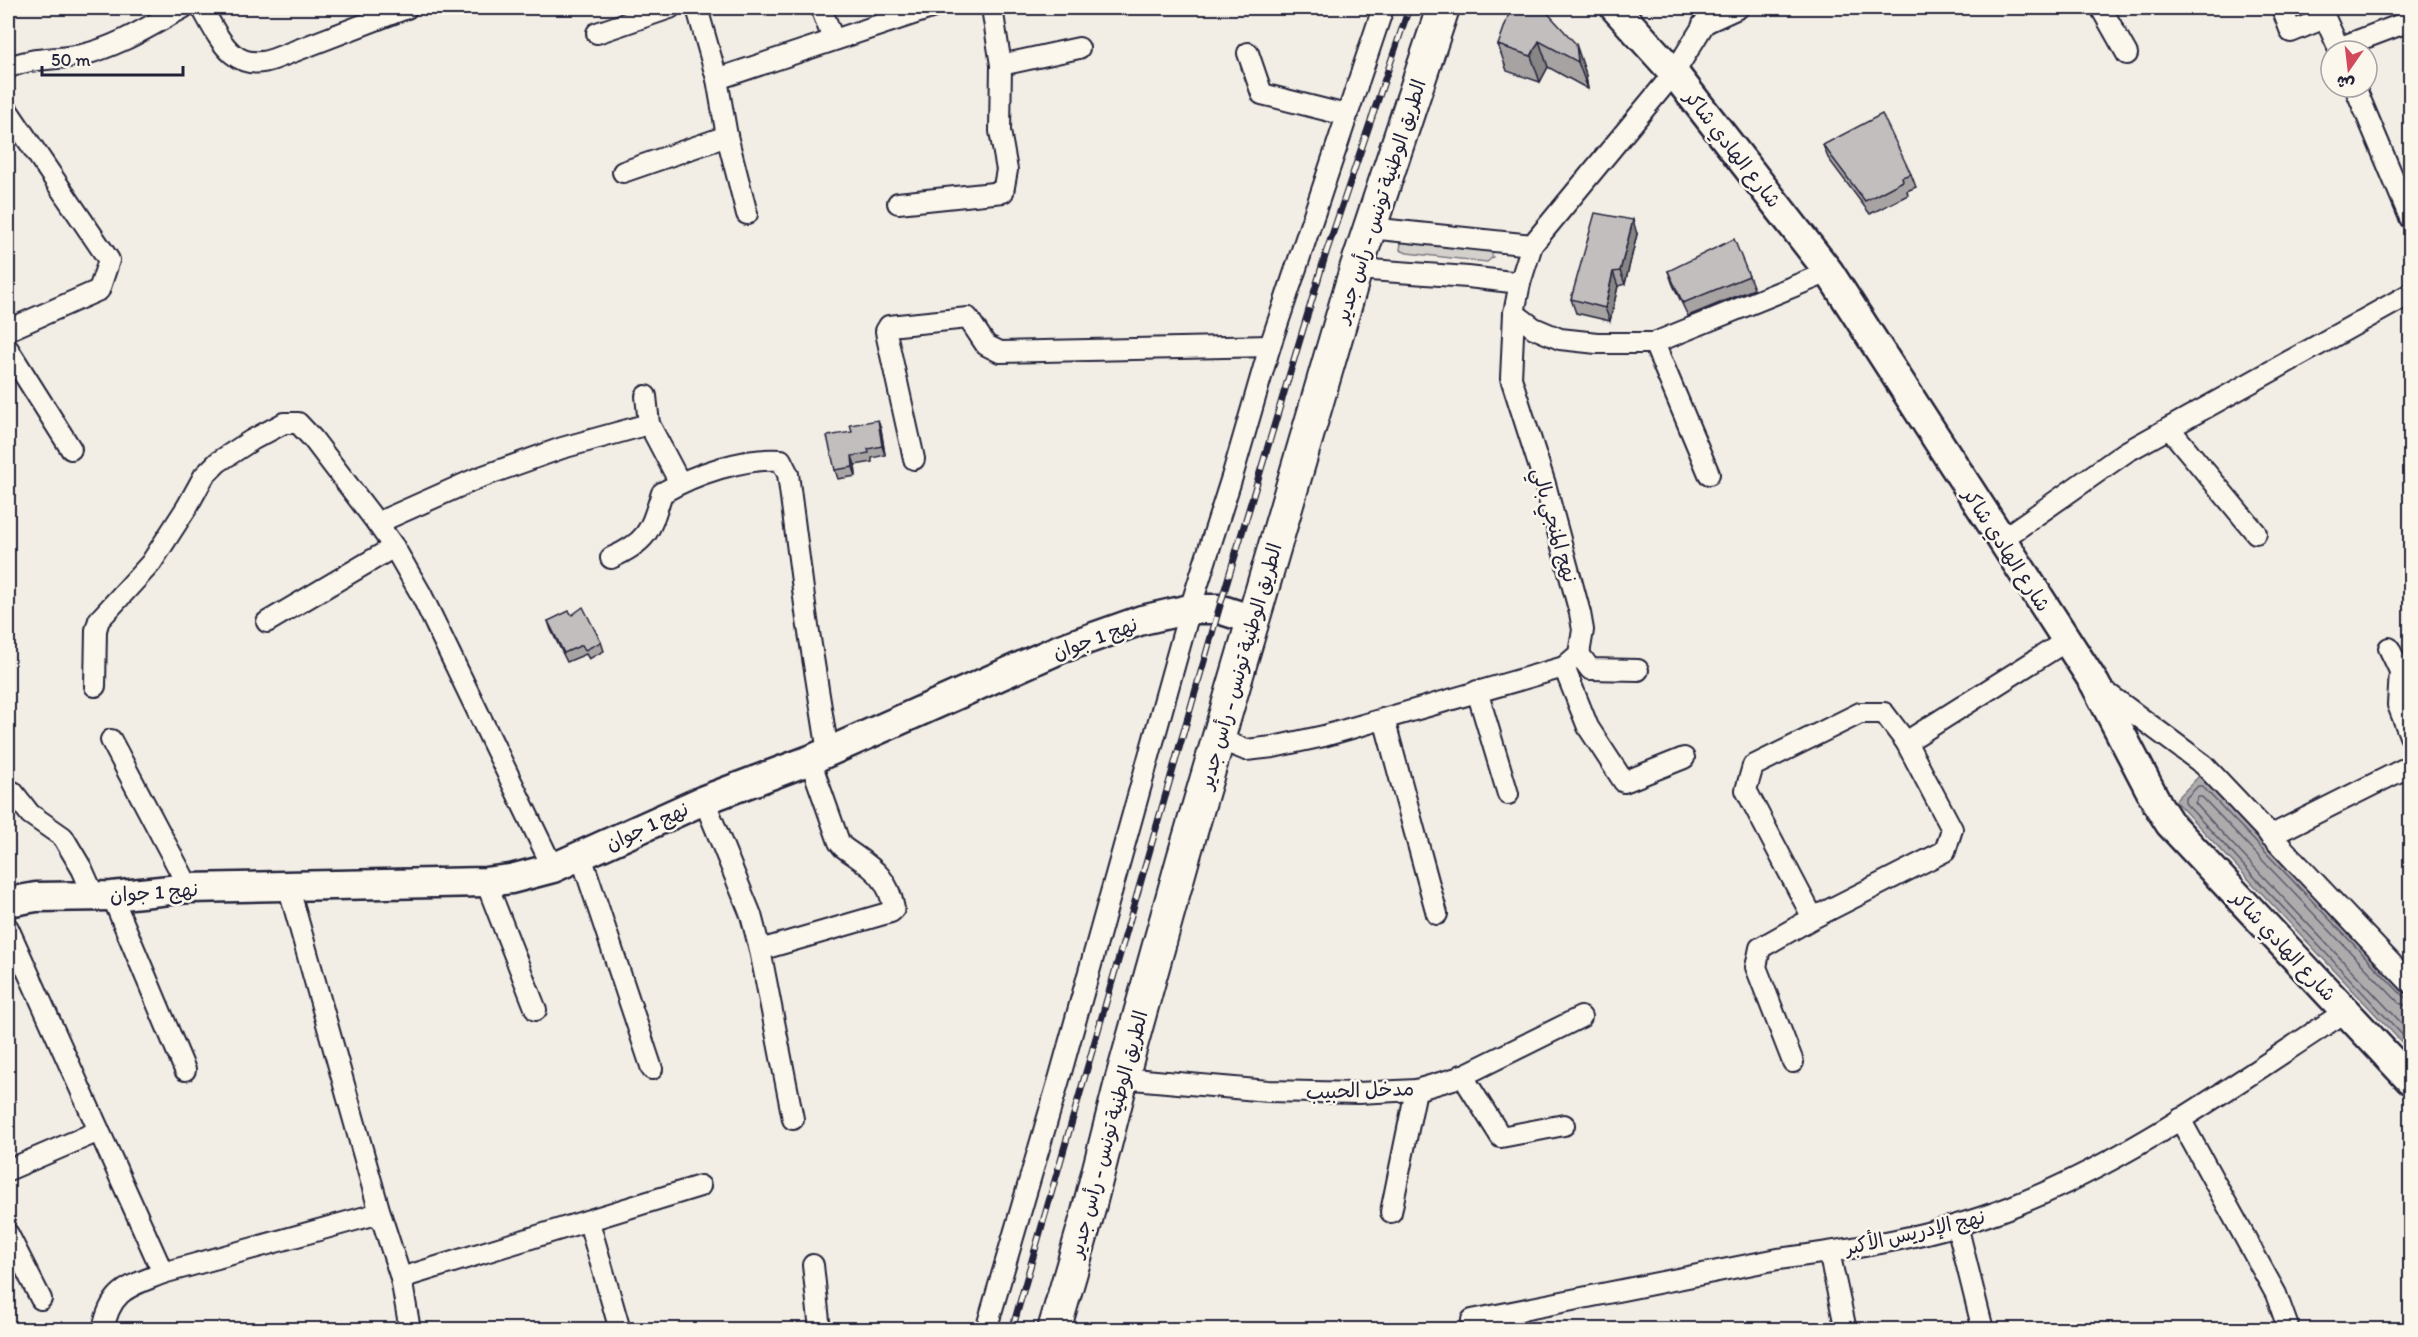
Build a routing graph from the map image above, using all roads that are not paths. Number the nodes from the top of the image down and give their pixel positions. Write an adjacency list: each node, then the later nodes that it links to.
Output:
1 (183, 8): 26 (street)
2 (202, 8): 3 (street)
3 (407, 8)
4 (670, 8): 18 (street)
5 (697, 8): 28 (street)
6 (821, 8): 19 (street)
7 (927, 8): 19 (street)
8 (992, 8): 25 (street)
9 (1383, 8): 31 (street)
10 (1443, 8): 37 (main road, الطريق الوطنية تونس - رأس جدير)
11 (1615, 8): 27 (main road, شارع الهادي شاكر)
12 (1714, 8): 17 (street, نهج المنجي بالي)
13 (1738, 8): 17 (street)
14 (2101, 8): 24 (street)
15 (2282, 8): 20 (street)
16 (2410, 21): 21 (street)
17 (1703, 24): 27 (street, نهج المنجي بالي)
18 (597, 33)
19 (833, 39): 28 (street)
20 (2334, 39)
21 (2364, 39)
22 (1079, 48): 25 (street)
23 (1248, 53): 31 (street)
24 (2127, 54)
25 (1001, 64): 34 (street)
26 (8, 68)
27 (1674, 73): 38 (street, نهج المنجي بالي); 40 (main road, شارع الهادي شاكر)
28 (717, 79): 32 (street)
29 (2360, 99): 36 (street)
30 (8, 111): 44 (street)
31 (1346, 115): 46 (street)
32 (727, 136): 33 (street); 35 (street)
33 (623, 172)
34 (898, 203)
35 (747, 214)
36 (2410, 218)
37 (1370, 228): 38 (street); 39 (main road, الطريق الوطنية تونس - رأس جدير)
38 (1532, 245): 41 (street, نهج المنجي بالي)
39 (1356, 269): 41 (street); 61 (main road, الطريق الوطنية تونس - رأس جدير)
40 (1829, 272): 45 (street); 57 (main road, شارع الهادي شاكر)
41 (1520, 283): 43 (street, نهج المنجي بالي)
42 (2410, 294): 50 (street)
43 (1515, 313): 45 (street); 65 (street, نهج المنجي بالي)
44 (8, 330)
45 (1654, 342): 53 (street)
46 (1270, 346): 52 (street); 60 (street)
47 (8, 349): 51 (street)
48 (646, 396): 49 (street)
49 (649, 424): 54 (street); 55 (street)
50 (2169, 428): 56 (street); 57 (street)
51 (71, 449)
52 (914, 459)
53 (1709, 474)
54 (680, 483): 59 (street); 76 (street)
55 (377, 523): 58 (street); 69 (street)
56 (2256, 533)
57 (2001, 540): 63 (main road, شارع الهادي شاكر)
58 (394, 547): 62 (street); 84 (street)
59 (611, 558)
60 (1190, 609): 61 (main road, نهج 1 جوان); 76 (main road, نهج 1 جوان); 126 (street)
61 (1253, 620): 73 (main road, الطريق الوطنية تونس - رأس جدير)
62 (267, 622)
63 (2066, 641): 68 (main road, شارع الهادي شاكر); 75 (street)
64 (2389, 648): 72 (street)
65 (1579, 654): 66 (street); 67 (street)
66 (1564, 667): 70 (street); 77 (street)
67 (1638, 670)
68 (2095, 684): 82 (street); 96 (main road, شارع الهادي شاكر)
69 (95, 686)
70 (1478, 691): 71 (street); 80 (street)
71 (1384, 719): 73 (street); 90 (street)
72 (2410, 736)
73 (1219, 739): 102 (main road, الطريق الوطنية تونس - رأس جدير)
74 (111, 740): 87 (street)
75 (1906, 742): 91 (street); 91 (street)
76 (819, 756): 81 (main road, نهج 1 جوان); 93 (street)
77 (1684, 758)
78 (2410, 766): 82 (street)
79 (13, 792): 88 (street)
80 (1508, 794)
81 (704, 800): 83 (main road, نهج 1 جوان); 93 (street)
82 (2270, 836): 94 (street)
83 (581, 856): 84 (main road, نهج 1 جوان); 99 (street)
84 (553, 868): 85 (main road, نهج 1 جوان)
85 (486, 882): 86 (main road, نهج 1 جوان); 95 (street)
86 (288, 885): 87 (main road, نهج 1 جوان); 112 (street)
87 (189, 888): 88 (main road, نهج 1 جوان)
88 (103, 896): 89 (main road, نهج 1 جوان); 100 (street)
89 (8, 902)
90 (1437, 914)
91 (1813, 918): 98 (street)
92 (8, 928): 108 (street)
93 (760, 950): 105 (street)
94 (2410, 983)
95 (536, 1011)
96 (2345, 1012): 103 (main road, شارع الهادي شاكر); 106 (street, نهج الإدريس الأكبر)
97 (1581, 1017): 101 (street, مدخل الحبيب)
98 (1793, 1062)
99 (652, 1069)
100 (185, 1070)
101 (1462, 1075): 104 (street, مدخل الحبيب); 107 (street)
102 (1122, 1078): 104 (street, مدخل الحبيب); 127 (main road, الطريق الوطنية تونس - رأس جدير)
103 (2410, 1080)
104 (1416, 1090): 111 (street)
105 (793, 1119)
106 (2180, 1119): 114 (street, نهج الإدريس الأكبر); 130 (street)
107 (1564, 1125)
108 (99, 1131): 109 (street); 118 (street)
109 (8, 1170)
110 (700, 1186): 113 (street)
111 (1392, 1212)
112 (380, 1213): 118 (street); 119 (street)
113 (589, 1222): 119 (street); 124 (street)
114 (1957, 1226): 116 (street, نهج الإدريس الأكبر); 129 (street)
115 (8, 1234): 120 (street)
116 (1829, 1252): 121 (street, نهج الإدريس الأكبر); 128 (street)
117 (813, 1265): 125 (street)
118 (164, 1273): 122 (street)
119 (401, 1278): 123 (street)
120 (41, 1299)
121 (1472, 1320)
122 (104, 1329)
123 (410, 1329)
124 (620, 1329)
125 (820, 1329)
126 (986, 1329)
127 (1054, 1329)
128 (1846, 1329)
129 (1983, 1329)
130 (2289, 1329)

